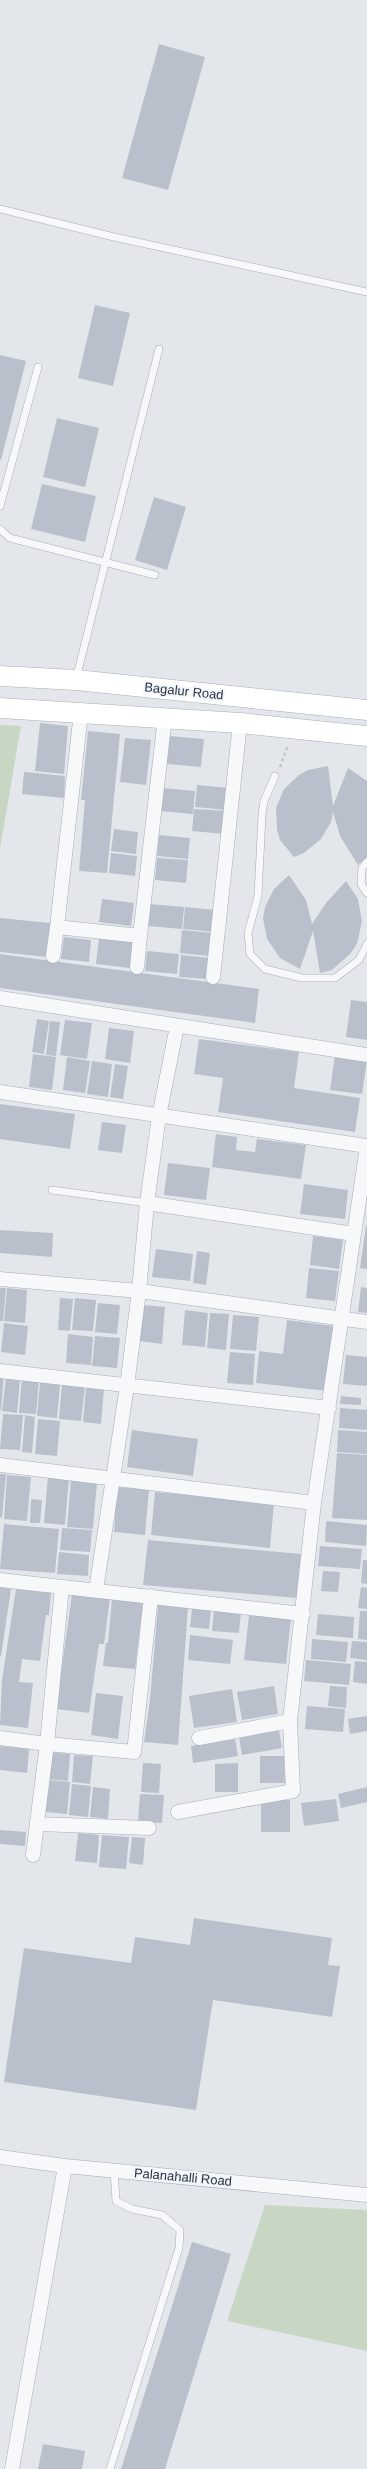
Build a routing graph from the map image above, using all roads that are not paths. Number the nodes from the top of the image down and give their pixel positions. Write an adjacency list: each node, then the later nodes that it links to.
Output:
1 (0, 209): 2 (lane)
2 (367, 292)
3 (159, 349): 7 (lane)
4 (38, 366): 5 (lane)
5 (0, 506)
6 (0, 530): 7 (lane)
7 (106, 562): 8 (lane); 10 (lane)
8 (155, 575)
9 (0, 676): 10 (main road, Bagalur Road)
10 (76, 680): 12 (main road, Bagalur Road)
11 (0, 708): 13 (main road, Bagalur Road)
12 (367, 710)
13 (81, 712): 14 (main road, Bagalur Road); 20 (street)
14 (165, 717): 15 (main road, Bagalur Road); 21 (street)
15 (240, 723): 16 (main road, Bagalur Road); 25 (street)
16 (367, 736)
17 (275, 776): 22 (lane)
18 (367, 862): 19 (lane)
19 (367, 893)
20 (57, 927): 21 (street); 23 (street)
21 (140, 936): 24 (street)
22 (367, 944)
23 (53, 956)
24 (137, 967)
25 (213, 977)
26 (0, 998): 27 (street)
27 (177, 1026): 28 (street); 30 (street)
28 (367, 1055)
29 (0, 1092): 30 (street)
30 (159, 1116): 31 (street); 34 (street)
31 (367, 1147): 32 (street)
32 (366, 1162): 35 (street)
33 (52, 1190): 34 (lane)
34 (147, 1203): 35 (street); 37 (street)
35 (354, 1234): 38 (street)
36 (0, 1279): 37 (street)
37 (139, 1291): 38 (street); 41 (street)
38 (342, 1318): 39 (street); 42 (street)
39 (367, 1322)
40 (0, 1371): 41 (street)
41 (127, 1386): 42 (street); 44 (street)
42 (329, 1408): 45 (street)
43 (0, 1465): 44 (street)
44 (113, 1478): 45 (street); 48 (street)
45 (314, 1503): 50 (street)
46 (0, 1580): 47 (street)
47 (62, 1587): 48 (street); 54 (street)
48 (96, 1590): 49 (street)
49 (151, 1596): 50 (street); 54 (street)
50 (303, 1614): 51 (street)
51 (290, 1721): 53 (street); 55 (street)
52 (0, 1738): 54 (street)
53 (200, 1738)
54 (47, 1744): 56 (street)
55 (178, 1812)
56 (37, 1824): 57 (street); 58 (street)
57 (149, 1828)
58 (33, 1855)
59 (0, 2158): 60 (street, Palanahalli Road)
60 (65, 2166): 61 (street, Palanahalli Road); 63 (street)
61 (114, 2170): 62 (street, Palanahalli Road); 64 (lane)
62 (367, 2195)
63 (12, 2469)
64 (110, 2469)

